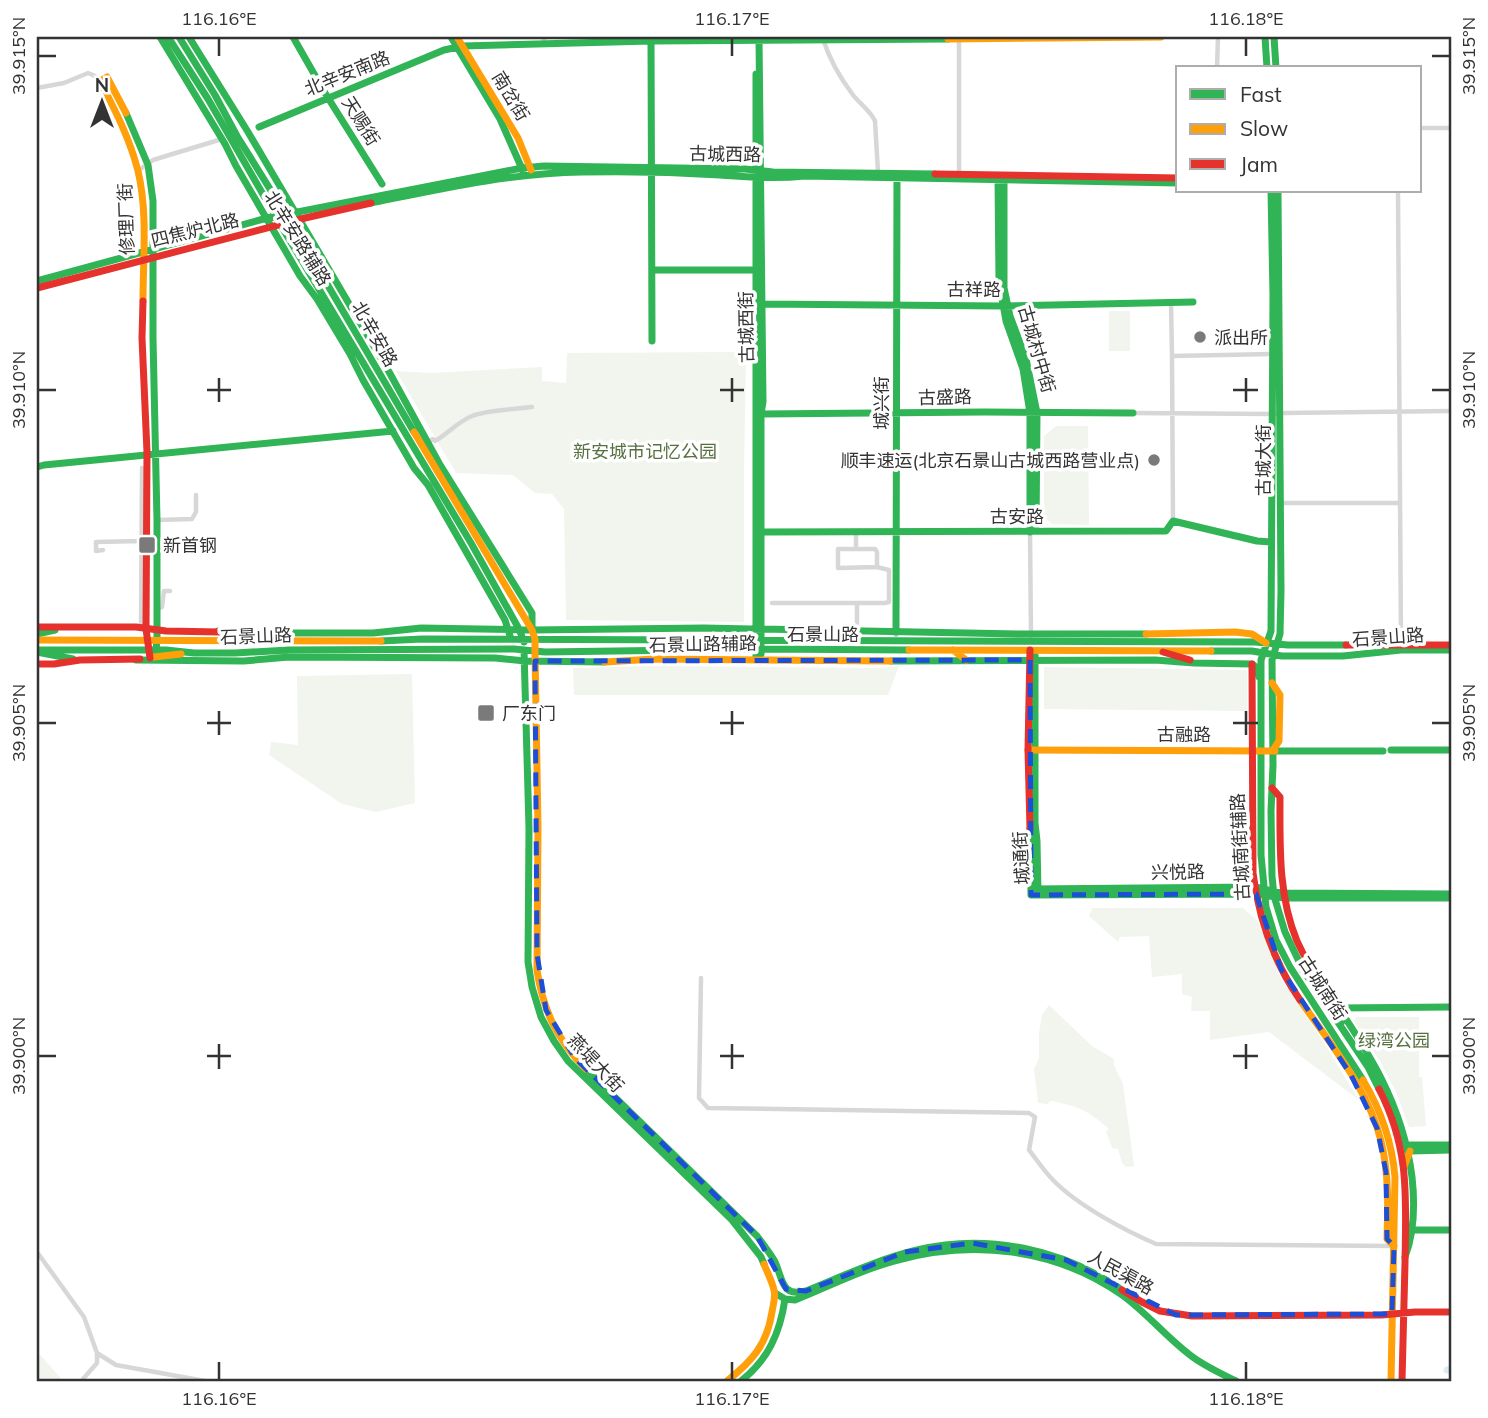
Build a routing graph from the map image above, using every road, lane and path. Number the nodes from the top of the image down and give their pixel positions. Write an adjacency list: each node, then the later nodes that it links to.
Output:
1 (160, 37): 31 (main road, 北辛安路辅路)
2 (173, 37): 25 (main road, 北辛安路); 30 (main road, 北辛安路)
3 (189, 37): 29 (main road, 北辛安路辅路)
4 (293, 37): 24 (main road, 天赐街)
5 (451, 37): 18 (main road, 南岔街)
6 (457, 37): 18 (main road, 南岔街)
7 (1161, 37): 14 (main road, 北辛安南路)
8 (1218, 37): 19 (street)
9 (1265, 37): 20 (main road)
10 (1274, 37): 21 (main road)
11 (757, 38): 12 (main road, 北辛安南路); 15 (main road, 北辛安南路); 37 (main road, 古城西街)
12 (822, 38): 13 (main road, 北辛安南路); 36 (street)
13 (909, 38): 16 (main road, 北辛安南路)
14 (974, 38): 16 (main road, 北辛安南路)
15 (651, 39): 17 (main road, 北辛安南路); 35 (main road)
16 (959, 39): 38 (street)
17 (544, 40): 18 (main road, 北辛安南路)
18 (460, 46): 24 (main road, 北辛安南路); 34 (main road, 南岔街)
19 (1217, 66)
20 (1267, 66)
21 (1276, 66)
22 (100, 81): 23 (street); 32 (main road, 修理厂街); 33 (main road, 修理厂街)
23 (37, 88)
24 (328, 97): 26 (main road, 北辛安南路); 42 (main road, 天赐街)
25 (216, 114): 31 (main road); 46 (main road, 北辛安路)
26 (259, 127): 29 (street)
27 (1422, 128): 28 (street)
28 (1451, 128)
29 (247, 132): 30 (street); 47 (main road, 北辛安路辅路)
30 (237, 136): 47 (main road, 北辛安路)
31 (222, 139): 32 (street); 48 (main road, 北辛安路辅路)
32 (148, 165): 33 (street); 50 (main road, 修理厂街)
33 (139, 170): 51 (main road, 修理厂街)
34 (527, 171): 35 (main road, 古城西路); 47 (main road, 古城西路)
35 (652, 171): 37 (main road, 古城西路); 52 (main road)
36 (878, 172): 37 (main road, 古城西路); 39 (main road, 古城西路)
37 (759, 174): 39 (main road, 古城西路); 53 (main road, 古城西街); 60 (main road, 古城西街)
38 (959, 174): 39 (main road, 古城西路); 40 (main road, 古城西路)
39 (897, 176): 40 (main road, 古城西路); 61 (main road, 城兴街)
40 (1001, 177): 41 (main road, 古城西路); 62 (main road, 古城村中街)
41 (1176, 180)
42 (382, 184)
43 (1271, 192): 67 (main road, 古城大街)
44 (1278, 192): 77 (main road, 古城大街)
45 (1398, 192): 70 (street)
46 (276, 216): 47 (main road, 古城西路); 48 (main road, 四焦炉北路); 49 (main road, 北辛安路)
47 (292, 217): 49 (main road, 古城西路); 54 (main road, 北辛安路辅路); 58 (main road, 北辛安路)
48 (267, 218): 49 (main road, 北辛安路辅路); 50 (main road, 四焦炉北路)
49 (276, 226): 50 (main road, 四焦炉北路); 64 (main road, 北辛安路); 66 (main road, 北辛安路辅路)
50 (153, 253): 51 (main road, 四焦炉北路); 80 (main road, 修理厂街)
51 (143, 256): 55 (main road, 四焦炉北路); 56 (main road, 四焦炉北路); 81 (main road, 修理厂街)
52 (653, 270): 53 (main road); 65 (main road)
53 (755, 270): 60 (main road, 古城西街)
54 (333, 279): 58 (main road); 63 (main road, 北辛安路辅路)
55 (37, 281)
56 (37, 288)
57 (1193, 302): 59 (main road, 古祥路)
58 (338, 303): 63 (main road, 北辛安路)
59 (1171, 303): 62 (main road, 古祥路); 68 (street)
60 (758, 304): 61 (main road, 古祥路); 76 (main road, 古城西街)
61 (895, 304): 62 (main road, 古祥路); 72 (main road, 城兴街)
62 (1005, 306): 73 (main road, 古城村中街)
63 (354, 321): 79 (main road, 北辛安路辅路); 85 (main road, 北辛安路)
64 (341, 324): 66 (main road); 89 (main road, 北辛安路)
65 (652, 341)
66 (350, 354): 78 (main road, 北辛安路辅路)
67 (1272, 354): 68 (street); 77 (main road, 古城大街)
68 (1172, 356): 75 (street)
69 (532, 407): 79 (street)
70 (1399, 411): 71 (street); 77 (street); 88 (street)
71 (1451, 411)
72 (897, 413): 73 (main road, 古盛路); 76 (main road, 古盛路); 94 (main road, 城兴街)
73 (1033, 413): 74 (main road, 古盛路); 92 (main road, 古城村中街)
74 (1133, 413): 75 (street)
75 (1172, 413): 77 (street); 91 (street)
76 (759, 414): 93 (main road, 古城西街)
77 (1275, 414): 87 (main road, 古城大街); 98 (main road, 古城大街)
78 (393, 431): 80 (main road); 95 (main road, 北辛安路辅路)
79 (428, 442): 82 (main road, 北辛安路辅路)
80 (156, 453): 81 (main road); 90 (main road, 修理厂街)
81 (147, 454): 83 (main road); 108 (main road, 修理厂街)
82 (439, 463): 85 (main road); 119 (main road, 北辛安路辅路)
83 (37, 467)
84 (142, 468): 97 (street)
85 (440, 477): 119 (main road, 北辛安路)
86 (196, 495): 90 (street)
87 (1279, 503): 88 (street); 132 (main road, 古城大街)
88 (1399, 503): 133 (street)
89 (451, 510): 95 (main road); 110 (main road, 北辛安路)
90 (158, 520): 105 (main road, 修理厂街)
91 (1173, 521): 92 (main road, 古安路); 98 (main road)
92 (1033, 531): 94 (main road, 古安路); 131 (street)
93 (759, 532): 96 (main road, 古安路); 112 (main road, 古城西街)
94 (897, 532): 96 (main road, 古安路); 116 (main road, 城兴街)
95 (456, 533): 109 (main road, 北辛安路辅路)
96 (856, 533): 99 (street)
97 (142, 541): 100 (street); 108 (street)
98 (1271, 542): 130 (main road, 古城大街)
99 (856, 549): 101 (street); 101 (street)
100 (103, 551)
101 (877, 567): 104 (street)
102 (170, 591): 105 (street)
103 (772, 603): 104 (street)
104 (857, 603): 115 (street)
105 (156, 609): 111 (main road)
106 (37, 627): 107 (main road)
107 (88, 627): 108 (main road); 118 (main road)
108 (144, 628): 111 (main road); 126 (main road, 修理厂街)
109 (509, 629): 110 (main road, 石景山路辅路); 117 (main road, 石景山路辅路); 120 (main road, 北辛安路辅路)
110 (519, 629): 119 (main road, 石景山路辅路); 121 (main road, 北辛安路)
111 (157, 630): 113 (main road); 127 (main road)
112 (758, 630): 114 (main road, 石景山路辅路); 115 (main road, 石景山路辅路); 122 (main road, 古城西街)
113 (218, 631): 117 (main road, 石景山路辅路); 124 (main road)
114 (606, 631): 119 (main road, 石景山路辅路); 125 (main road)
115 (857, 632): 116 (main road, 石景山路辅路); 129 (main road)
116 (896, 632): 131 (main road, 石景山路辅路)
117 (351, 633): 128 (main road)
118 (37, 634)
119 (533, 635): 121 (main road, 石景山路); 125 (main road, 石景山路); 140 (main road, 北辛安路)
120 (511, 639): 121 (main road, 石景山路); 128 (main road, 石景山路)
121 (523, 639): 135 (main road, 北辛安路)
122 (758, 639): 125 (main road, 石景山路); 129 (main road, 石景山路); 136 (main road, 古城西街)
123 (37, 640): 126 (main road, 石景山路)
124 (259, 640): 127 (main road, 石景山路); 128 (main road, 石景山路)
125 (638, 640)
126 (148, 641): 127 (main road, 石景山路); 143 (main road, 修理厂街)
127 (157, 641): 143 (main road)
128 (380, 641)
129 (904, 642): 131 (main road, 石景山路)
130 (1266, 643): 131 (main road, 石景山路); 132 (main road, 石景山路); 142 (main road, 古城南街)
131 (1032, 644): 137 (main road, 石景山路); 141 (main road, 石景山路); 146 (main road, 城通街)
132 (1277, 644): 133 (main road, 石景山路); 144 (main road, 古城大街)
133 (1401, 645): 134 (main road, 石景山路)
134 (1451, 645)
135 (524, 650): 140 (main road, 石景山路); 143 (main road, 石景山路); 151 (main road, 燕堤大街)
136 (758, 650): 137 (main road, 石景山路); 140 (main road, 石景山路); 145 (main road, 古城西街)
137 (953, 650): 149 (main road)
138 (1451, 650): 144 (main road, 石景山路)
139 (37, 651): 143 (main road, 石景山路); 147 (main road)
140 (535, 651): 150 (main road, 燕堤大街)
141 (1161, 652): 142 (main road, 石景山路); 152 (main road)
142 (1263, 653): 144 (main road, 石景山路); 155 (main road, 古城南街)
143 (152, 654): 148 (main road, 石景山路)
144 (1273, 655): 158 (main road, 古城南街)
145 (758, 659): 149 (main road, 石景山路辅路); 150 (main road, 石景山路辅路)
146 (1032, 659): 149 (main road, 石景山路辅路); 152 (main road, 石景山路辅路); 156 (main road, 城通街)
147 (80, 660): 148 (main road, 石景山路); 153 (main road, 石景山路)
148 (136, 660): 151 (main road, 石景山路辅路)
149 (965, 660)
150 (535, 661): 151 (main road, 石景山路辅路); 180 (main road, 燕堤大街)
151 (525, 662): 181 (main road, 燕堤大街)
152 (1206, 663): 154 (main road, 石景山路辅路)
153 (37, 664)
154 (1252, 664): 155 (main road); 157 (main road)
155 (1261, 680): 157 (main road, 古城南街)
156 (1032, 750): 157 (main road, 古融路); 161 (main road, 城通街)
157 (1257, 750): 158 (main road, 古融路); 162 (main road, 古城南街)
158 (1273, 750): 159 (main road, 古融路); 160 (main road, 古城南街)
159 (1451, 750)
160 (1272, 788): 163 (main road, 古城南街); 164 (main road, 古城南街辅路)
161 (1036, 891): 162 (main road, 兴悦路)
162 (1259, 891): 163 (main road, 兴悦路); 177 (main road, 古城南街)
163 (1274, 893): 164 (main road, 兴悦路); 167 (main road, 古城南街)
164 (1284, 896): 165 (main road, 兴悦路); 169 (main road, 古城南街辅路)
165 (1451, 896)
166 (701, 978): 177 (street)
167 (1324, 1002): 169 (main road); 170 (main road, 古城南街)
168 (1451, 1007): 169 (main road)
169 (1338, 1008): 170 (main road); 173 (main road, 古城南街辅路)
170 (1341, 1027): 171 (main road, 古城南街)
171 (1398, 1139): 173 (main road); 174 (main road, 古城南街)
172 (1451, 1147): 173 (main road)
173 (1409, 1148): 174 (main road); 175 (main road, 古城南街辅路)
174 (1404, 1167): 179 (main road, 古城南街)
175 (1413, 1230): 176 (main road); 179 (main road, 古城南街辅路)
176 (1451, 1230)
177 (1394, 1246): 185 (main road, 古城南街)
178 (37, 1252): 186 (street)
179 (1404, 1259): 184 (main road, 古城南街)
180 (786, 1289): 185 (main road, 人民渠路)
181 (775, 1293): 182 (main road); 188 (main road)
182 (785, 1299): 188 (main road); 190 (main road, 人民渠路)
183 (1451, 1312): 184 (main road, 人民渠路)
184 (1404, 1313): 185 (main road, 人民渠路); 192 (main road, 古城南街)
185 (1392, 1314): 191 (main road, 古城南街)
186 (97, 1353): 187 (street); 189 (street)
187 (83, 1378)
188 (736, 1379)
189 (205, 1381)
190 (1236, 1381)
191 (1391, 1381)
192 (1402, 1381)

